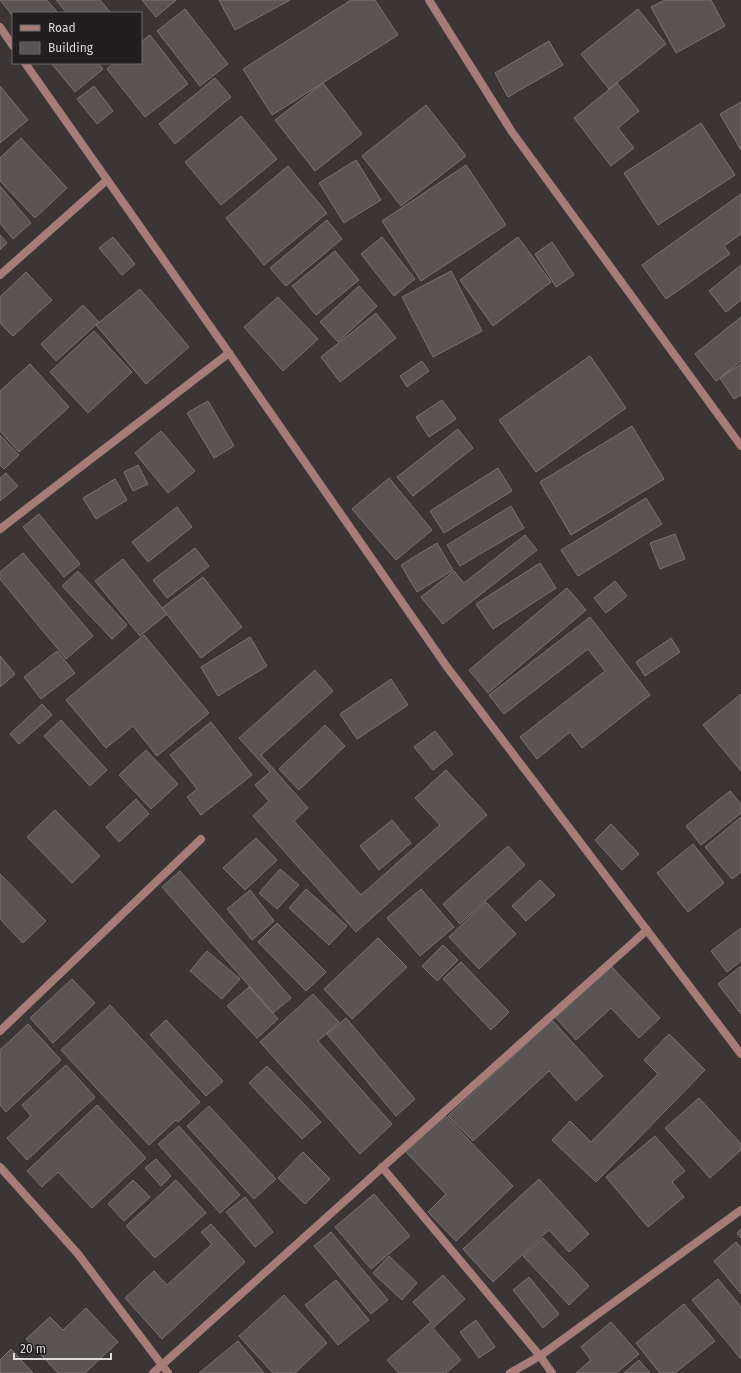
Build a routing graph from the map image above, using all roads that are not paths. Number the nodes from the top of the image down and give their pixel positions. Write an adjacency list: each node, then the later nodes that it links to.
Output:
1 (430, 0): 8 (street)
2 (0, 27): 3 (street)
3 (12, 45)
4 (26, 64): 5 (street)
5 (108, 180): 6 (street); 7 (street)
6 (0, 275)
7 (229, 353): 9 (street); 11 (street)
8 (741, 446)
9 (0, 529)
10 (201, 839): 12 (street)
11 (647, 930): 13 (street); 15 (street)
12 (0, 1031)
13 (741, 1054)
14 (0, 1167): 18 (street)
15 (382, 1167): 17 (street); 18 (street)
16 (741, 1210): 17 (street)
17 (540, 1356): 21 (street); 22 (street)
18 (162, 1366): 19 (street); 20 (street)
19 (153, 1373)
20 (168, 1373)
21 (510, 1373)
22 (552, 1373)

